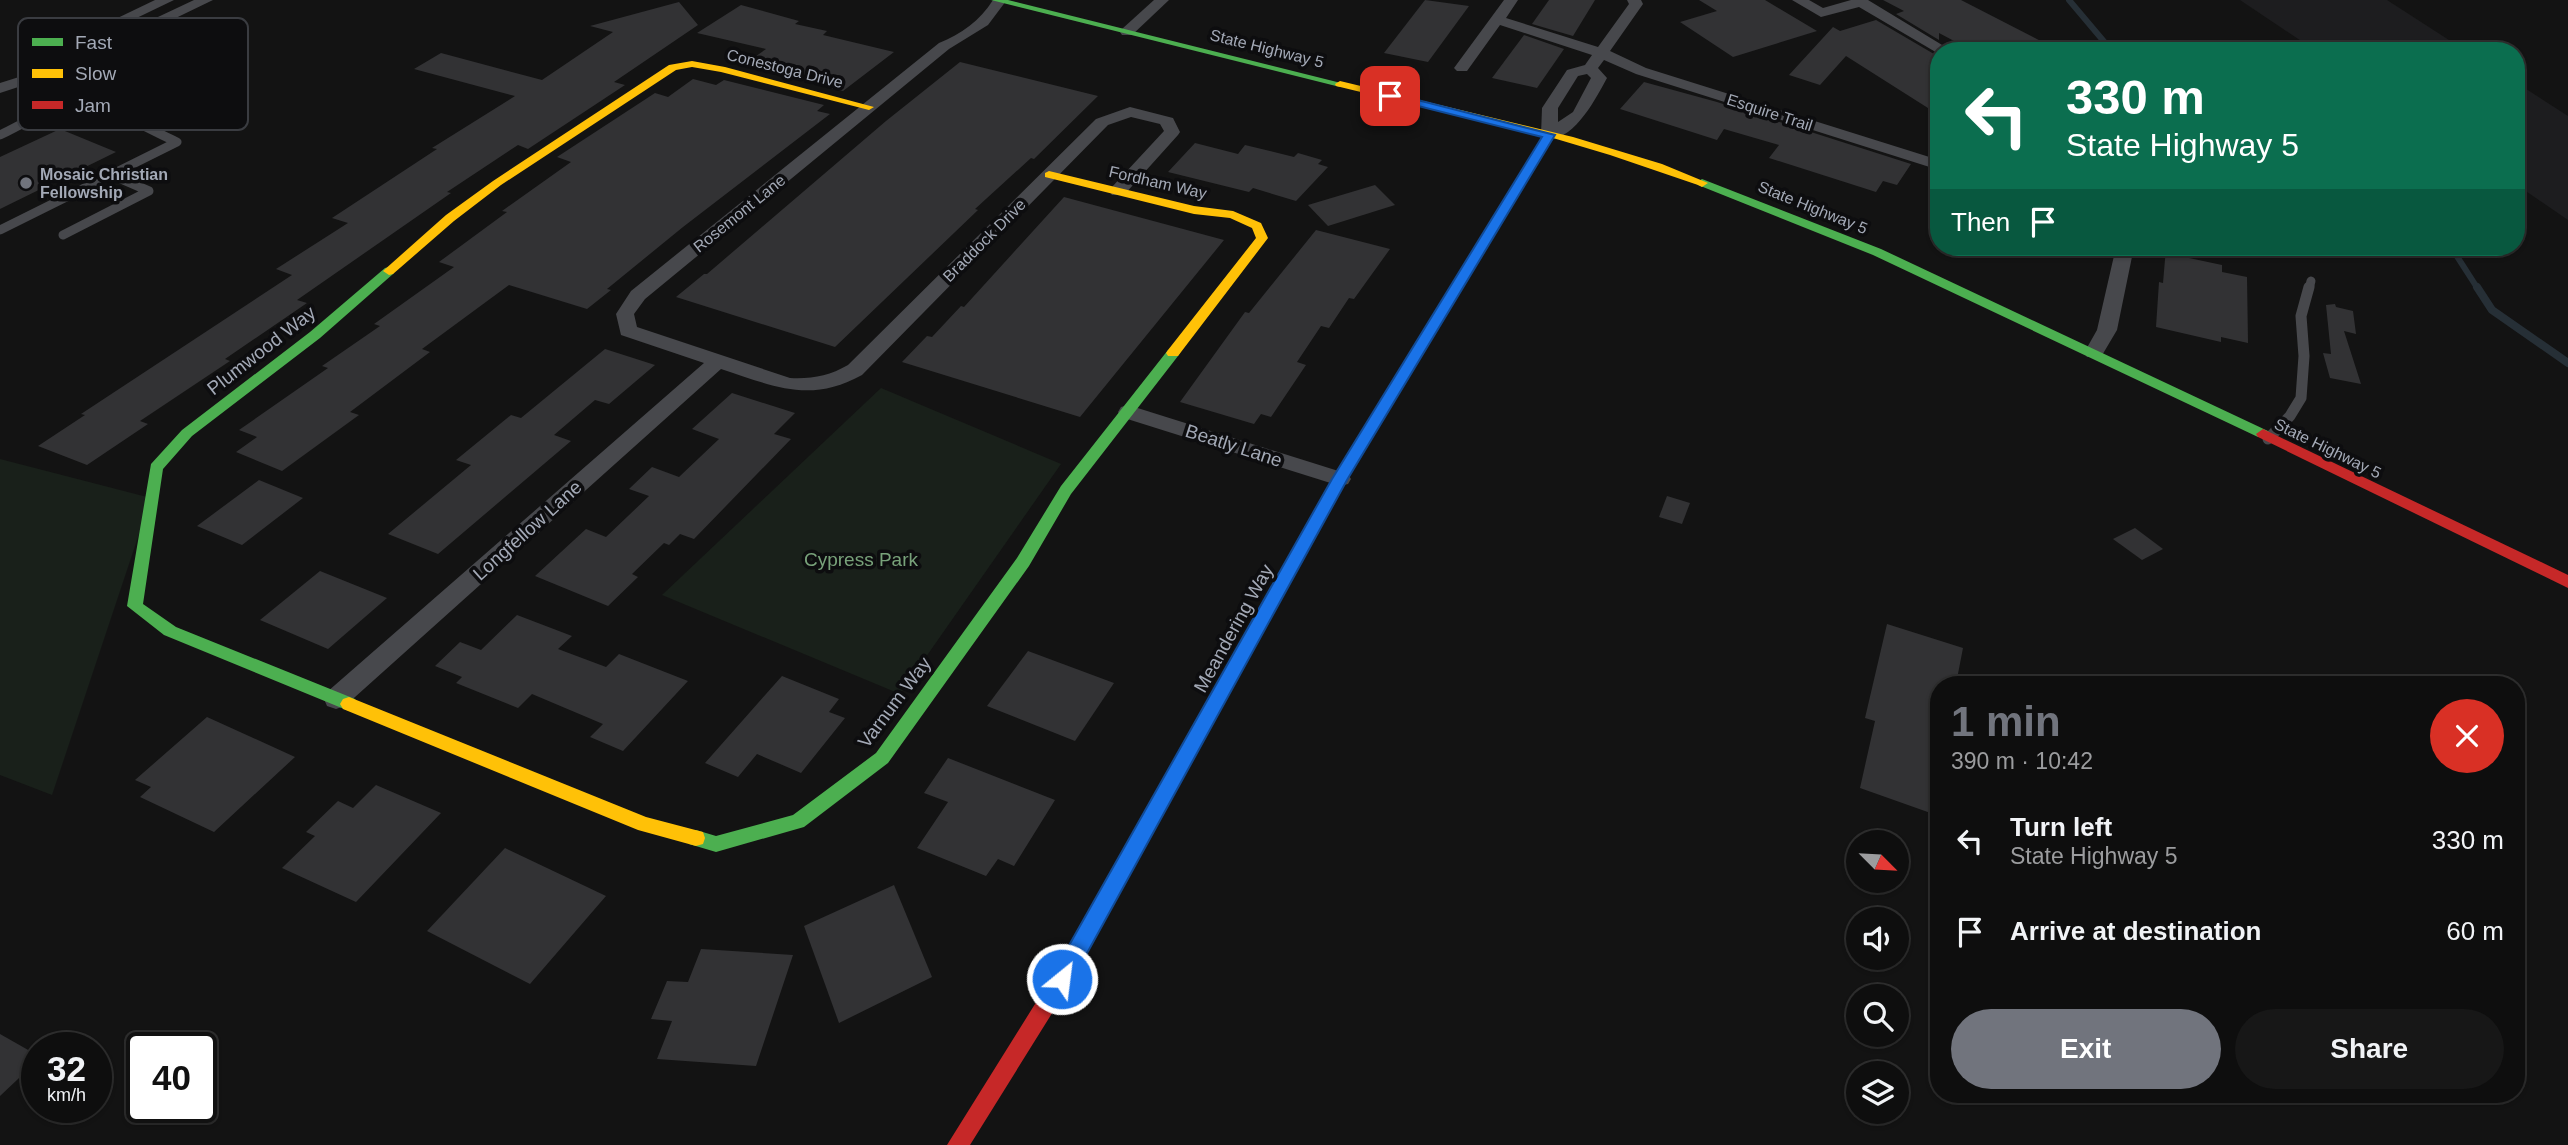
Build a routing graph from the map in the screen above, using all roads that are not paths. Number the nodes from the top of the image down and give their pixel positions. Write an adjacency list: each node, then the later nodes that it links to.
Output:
1 (167, 0): 9 (street)
2 (206, 0): 10 (street)
3 (998, 0): 12 (street, State Highway 5); 14 (street, Rosemont Lane); 14 (street, Rosemont Lane)
4 (1162, 0): 12 (street)
5 (1511, 0): 11 (street)
6 (1634, 0): 15 (street)
7 (1799, 0): 8 (street)
8 (1859, 1): 13 (street)
9 (130, 18)
10 (167, 18)
11 (1498, 20): 15 (street); 18 (street)
12 (1127, 32): 27 (street, State Highway 5)
13 (1930, 42)
14 (944, 46): 23 (street, Rosemont Lane)
15 (1602, 53): 19 (street); 28 (street, Esquire Trail)
16 (692, 64): 23 (street, Conestoga Drive); 43 (street, Plumwood Way)
17 (18, 68): 20 (street)
18 (1462, 68)
19 (1590, 68): 27 (street); 27 (street)
20 (0, 74)
21 (18, 82): 22 (street)
22 (0, 88)
23 (869, 107): 38 (street, Rosemont Lane)
24 (18, 127): 26 (lane)
25 (149, 130): 29 (lane)
26 (0, 135)
27 (1549, 135): 37 (street, State Highway 5); 41 (street, Meandering Way)
28 (1930, 162)
29 (112, 174): 33 (lane); 34 (lane)
30 (1049, 175): 31 (street, Fordham Way); 31 (street, Braddock Drive); 38 (street, Braddock Drive)
31 (1118, 191): 32 (street, Fordham Way)
32 (1257, 226): 39 (street, Varnum Way)
33 (0, 230)
34 (63, 235)
35 (2123, 256): 37 (street)
36 (2311, 281): 40 (lane)
37 (2094, 353): 40 (street, State Highway 5)
38 (718, 361): 43 (street, Longfellow Lane)
39 (1128, 412): 41 (street, Beatly Lane); 43 (street, Varnum Way)
40 (2268, 439): 42 (street, State Highway 5)
41 (1340, 479): 44 (street, Meandering Way)
42 (2568, 582)
43 (336, 699)
44 (958, 1145)

